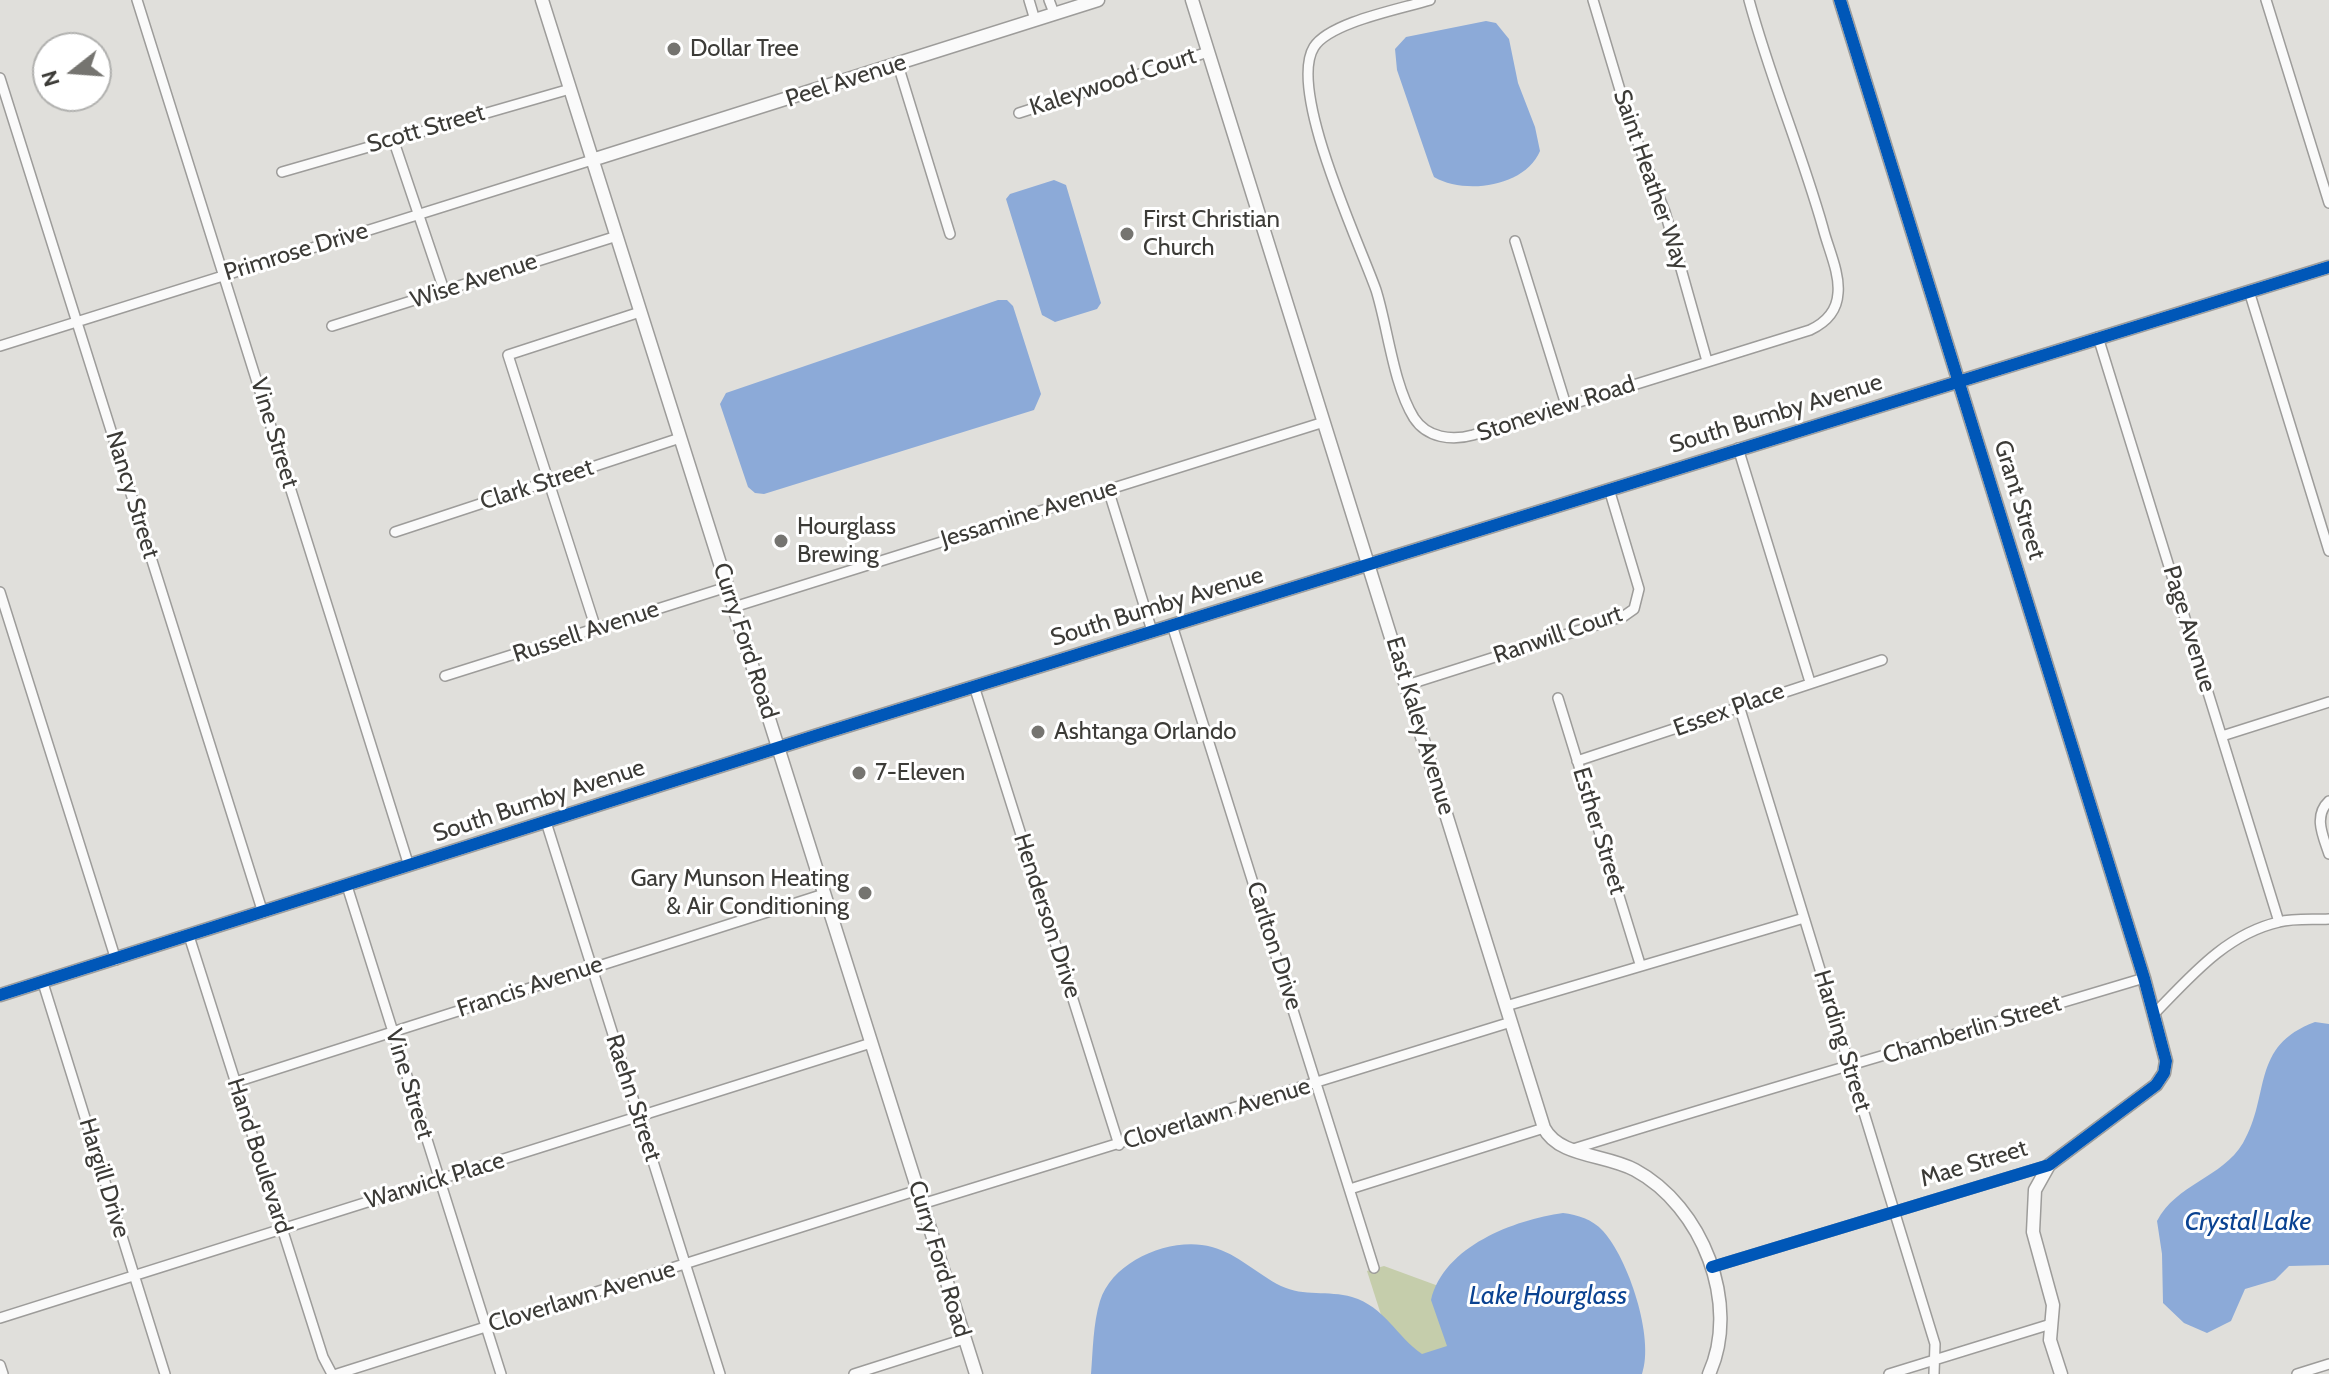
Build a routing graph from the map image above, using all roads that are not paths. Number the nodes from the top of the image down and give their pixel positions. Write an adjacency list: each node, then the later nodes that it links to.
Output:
1 (137, 0): 28 (street, Vine Street)
2 (542, 0): 17 (street, Curry Ford Road)
3 (1029, 0): 13 (street)
4 (1049, 0): 12 (street)
5 (1098, 0): 12 (street, Peel Avenue)
6 (1192, 0): 14 (street, East Kaley Avenue)
7 (1430, 0): 38 (street, Stoneview Road)
8 (1593, 0): 36 (street, Saint Heather Way)
9 (1749, 0): 36 (street, Stoneview Road)
10 (1840, 0): 37 (street, Grant Street)
11 (2266, 0): 22 (street)
12 (1054, 13): 13 (street, Peel Avenue)
13 (1035, 20): 15 (street, Peel Avenue)
14 (1208, 52): 18 (street, Kaleywood Court); 39 (street, East Kaley Avenue)
15 (898, 65): 20 (street, Peel Avenue); 24 (street)
16 (0, 78): 32 (street, Nancy Street)
17 (570, 89): 19 (street, Scott Street); 20 (street, Curry Ford Road)
18 (1019, 113)
19 (393, 139): 21 (street, Scott Street); 23 (street)
20 (592, 160): 23 (street, Primrose Drive); 25 (street, Curry Ford Road)
21 (282, 172)
22 (2329, 203)
23 (418, 214): 28 (street, Primrose Drive); 29 (street)
24 (950, 234)
25 (617, 236): 29 (street, Wise Avenue); 31 (street, Curry Ford Road)
26 (1515, 241): 38 (street)
27 (2329, 267): 30 (street, South Bumby Avenue)
28 (224, 274): 32 (street, Primrose Drive); 68 (street, Vine Street)
29 (444, 290): 33 (street, Wise Avenue)
30 (2249, 291): 34 (street, South Bumby Avenue); 46 (street)
31 (640, 312): 40 (street, Curry Ford Road); 42 (street)
32 (77, 321): 35 (street, Primrose Drive); 71 (street, Nancy Street)
33 (332, 326)
34 (2098, 337): 37 (street, South Bumby Avenue); 62 (street, Page Avenue)
35 (0, 346)
36 (1707, 361): 38 (street, Stoneview Road)
37 (1959, 380): 41 (street, South Bumby Avenue); 79 (street, Grant Street)
38 (1566, 405)
39 (1324, 422): 43 (street, Jessamine Avenue); 47 (street, East Kaley Avenue)
40 (680, 438): 42 (street, Clark Street); 48 (street, Curry Ford Road)
41 (1738, 448): 44 (street, South Bumby Avenue); 56 (street)
42 (550, 481): 45 (street, Clark Street); 52 (street)
43 (1108, 489): 50 (street, Jessamine Avenue); 53 (street)
44 (1609, 489): 47 (street, South Bumby Avenue); 57 (street, Ranwill Court)
45 (395, 532)
46 (2329, 550)
47 (1369, 564): 51 (street, South Bumby Avenue); 57 (street, East Kaley Avenue)
48 (727, 587): 50 (street, Curry Ford Road); 52 (street, Russell Avenue)
49 (0, 592): 76 (street)
50 (734, 607): 63 (street, Curry Ford Road)
51 (1172, 625): 53 (street, South Bumby Avenue); 89 (street, Carlton Drive)
52 (596, 629): 55 (street, Russell Avenue)
53 (1152, 631): 58 (street, South Bumby Avenue)
54 (1882, 660): 56 (street, Essex Place)
55 (445, 676)
56 (1810, 682): 61 (street, Essex Place)
57 (1407, 685): 82 (street, East Kaley Avenue)
58 (974, 686): 63 (street, South Bumby Avenue); 92 (street, Henderson Drive)
59 (1558, 698): 64 (street, Esther Street)
60 (2329, 702): 62 (street)
61 (1740, 709): 64 (street, Essex Place); 72 (street, Harding Street)
62 (2222, 736): 74 (street, Page Avenue)
63 (778, 748): 66 (street, South Bumby Avenue); 70 (street, Curry Ford Road)
64 (1577, 761): 77 (street, Esther Street)
65 (2329, 801): 67 (street)
66 (546, 822): 68 (street, South Bumby Avenue); 78 (street, Raehn Street)
67 (2329, 854)
68 (409, 866): 69 (street, South Bumby Avenue)
69 (347, 886): 71 (street, South Bumby Avenue); 85 (street, Vine Street)
70 (824, 894): 78 (street, Francis Avenue); 86 (street, Curry Ford Road)
71 (263, 913): 75 (street, South Bumby Avenue)
72 (1804, 918): 77 (street); 87 (street, Harding Street)
73 (2329, 919): 74 (street)
74 (2279, 922): 83 (street)
75 (189, 936): 76 (street, South Bumby Avenue); 88 (street, Hand Boulevard)
76 (116, 960): 80 (street, South Bumby Avenue)
77 (1640, 964): 82 (street)
78 (592, 967): 85 (street, Francis Avenue); 90 (street, Raehn Street)
79 (2144, 978): 83 (street, Grant Street); 87 (street, Chamberlin Street)
80 (43, 983): 81 (street, South Bumby Avenue); 104 (street, Hargill Drive)
81 (0, 995)
82 (1506, 1006): 84 (street, East Kaley Avenue)
83 (2154, 1014): 94 (street, Mae Street)
84 (1511, 1022): 89 (street, Cloverlawn Avenue); 91 (street, East Kaley Avenue)
85 (392, 1030): 88 (street, Francis Avenue); 95 (street, Vine Street)
86 (871, 1043): 90 (street, Warwick Place); 97 (street, Curry Ford Road)
87 (1850, 1067): 93 (street, Chamberlin Street); 99 (street, Harding Street)
88 (236, 1082): 100 (street, Hand Boulevard)
89 (1317, 1083): 92 (street, Cloverlawn Avenue); 96 (street, Carlton Drive)
90 (638, 1117): 95 (street, Warwick Place); 101 (street, Raehn Street)
91 (1544, 1128): 93 (street); 96 (street)
92 (1119, 1145): 98 (street, Cloverlawn Avenue)
93 (1570, 1150): 102 (street)
94 (2049, 1165): 99 (street, Mae Street); 106 (street)
95 (439, 1181): 100 (street, Warwick Place); 107 (street, Vine Street)
96 (1350, 1189): 103 (street, Carlton Drive)
97 (918, 1190): 98 (street, Curry Ford Road); 101 (street, Cloverlawn Avenue)
98 (922, 1204): 108 (street, Curry Ford Road)
99 (1894, 1211): 102 (street, Mae Street); 109 (street, Harding Street)
100 (282, 1228): 104 (street, Warwick Place); 114 (street, Hand Boulevard)
101 (686, 1265): 107 (street, Cloverlawn Avenue); 116 (street, Raehn Street)
102 (1712, 1267): 119 (street)
103 (1374, 1268)
104 (134, 1276): 105 (street, Warwick Place); 113 (street, Hargill Drive)
105 (0, 1318)
106 (2051, 1324): 109 (street); 122 (street)
107 (486, 1328): 114 (street, Cloverlawn Avenue); 115 (street, Vine Street)
108 (964, 1339): 117 (street); 118 (street, Curry Ford Road)
109 (1934, 1360): 120 (street); 121 (street, Harding Street)
110 (2329, 1364): 123 (street)
111 (0, 1365): 112 (street)
112 (3, 1374)
113 (165, 1374)
114 (334, 1374)
115 (501, 1374)
116 (720, 1374)
117 (854, 1374)
118 (976, 1374)
119 (1709, 1374)
120 (1889, 1374)
121 (1934, 1374)
122 (2061, 1374)
123 (2297, 1374)

